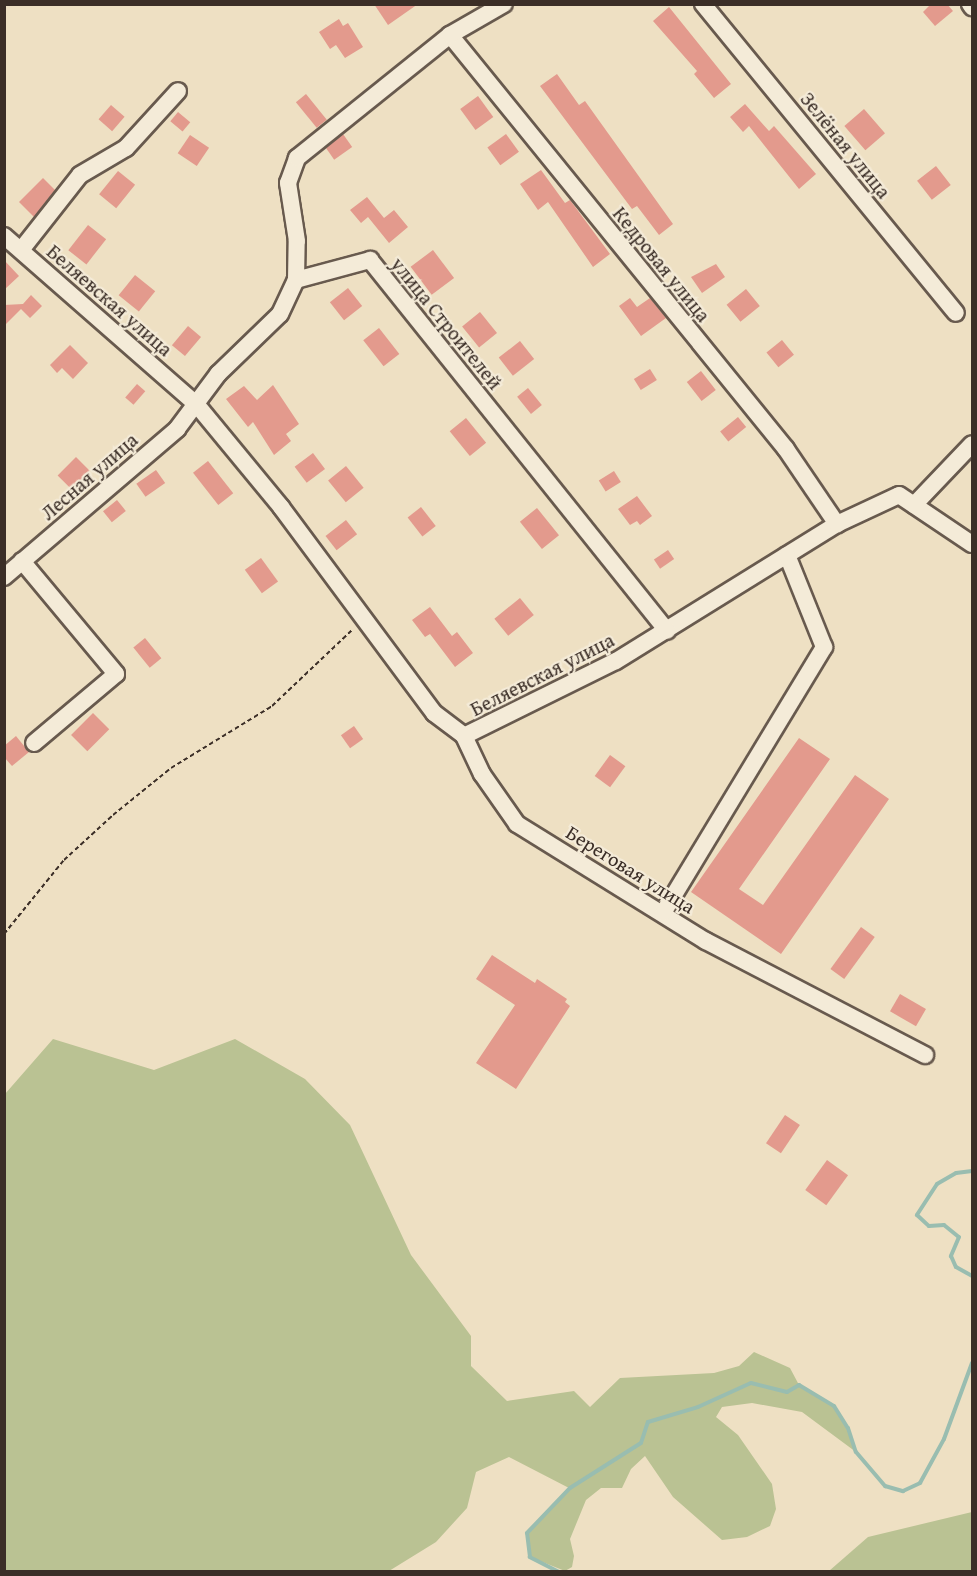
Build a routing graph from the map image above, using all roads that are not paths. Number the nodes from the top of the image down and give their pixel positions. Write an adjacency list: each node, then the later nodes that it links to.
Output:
1 (504, 4): 3 (street)
2 (703, 4): 8 (street, Зелёная улица)
3 (450, 35): 7 (street); 12 (street, Кедровая улица)
4 (178, 91): 6 (street)
5 (4, 236): 6 (street, Беляевская улица)
6 (21, 250): 9 (street, Беляевская улица)
7 (296, 280): 9 (street, Лесная улица); 17 (street, улица Строителей)
8 (956, 313)
9 (193, 400): 15 (street, Лесная улица); 18 (street, Беляевская улица)
10 (972, 444): 11 (street)
11 (914, 505): 12 (street, Беляевская улица); 13 (street, Беляевская улица)
12 (837, 524): 14 (street, Беляевская улица)
13 (972, 544)
14 (787, 555): 17 (street, Беляевская улица); 20 (street)
15 (22, 561): 16 (street, Лесная улица); 19 (street)
16 (4, 577)
17 (667, 631): 18 (street, Беляевская улица)
18 (464, 736): 20 (street, Береговая улица)
19 (34, 743)
20 (663, 913): 21 (street, Береговая улица)
21 (925, 1055)

